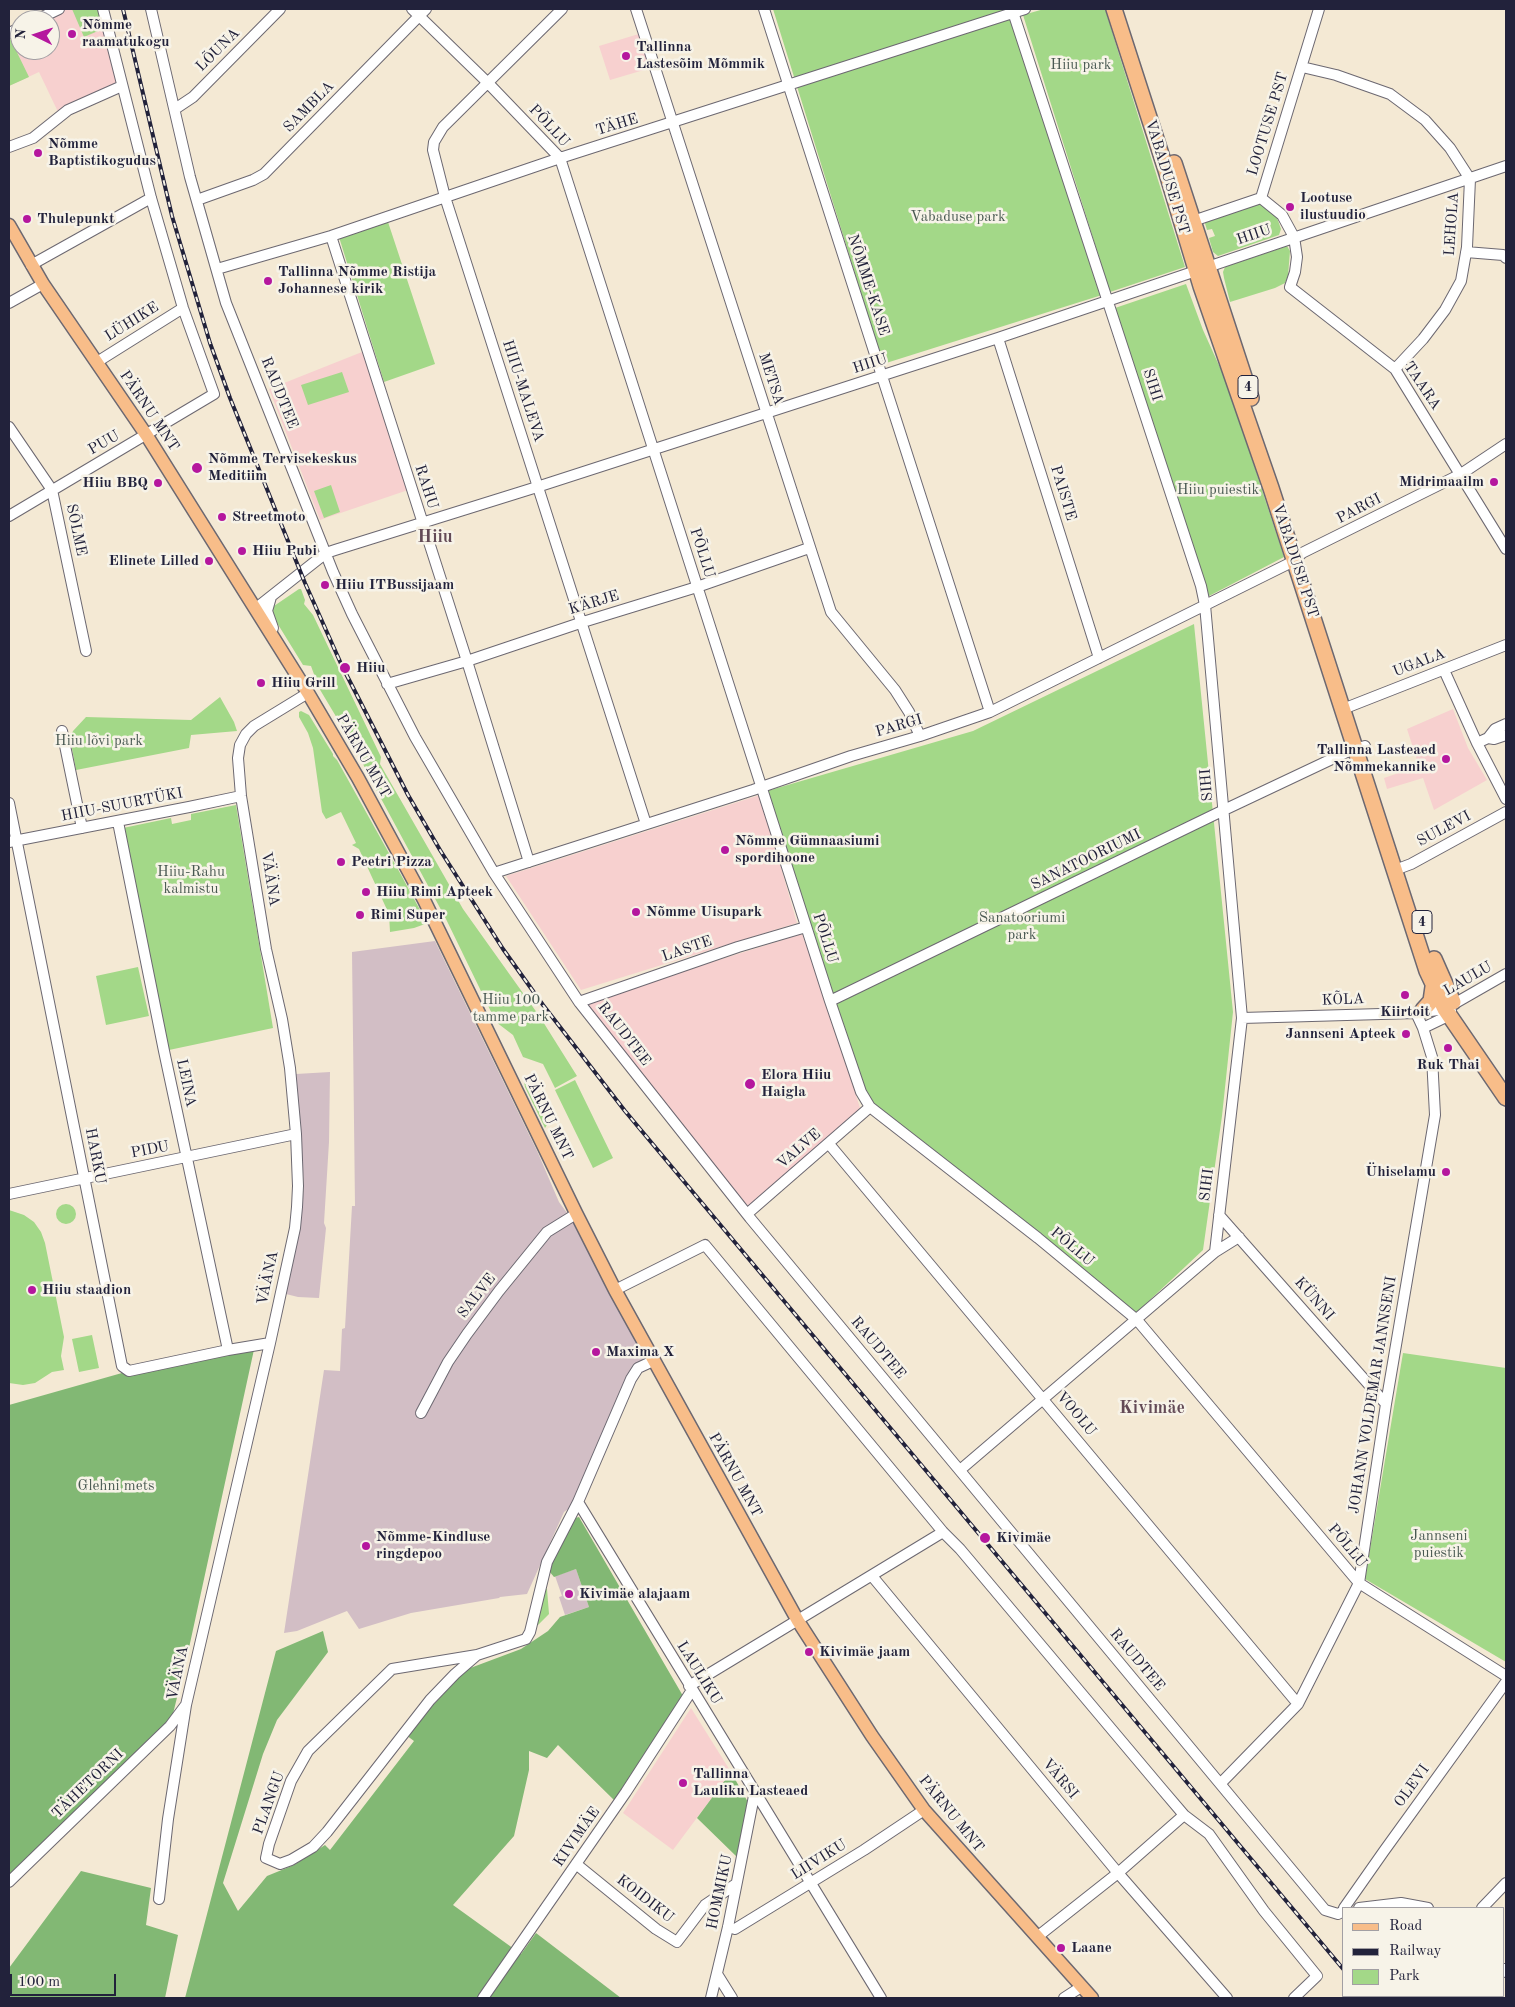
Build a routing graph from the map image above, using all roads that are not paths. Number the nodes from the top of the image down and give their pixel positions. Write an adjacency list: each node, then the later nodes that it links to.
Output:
1 (103, 9): 15 (street)
2 (152, 9): 17 (street, RAUDTEE)
3 (280, 9): 17 (street, LÕUNA)
4 (562, 9): 14 (street, HIIU-MALEVA)
5 (636, 9): 18 (street, METSA)
6 (764, 9): 16 (street, NÕMME-KASE)
7 (1025, 9): 11 (street, TÄHE)
8 (1114, 9): 35 (highway, VABADUSE PST / 4)
9 (1124, 9): 27 (highway, VABADUSE PST / 4)
10 (1319, 9): 13 (street, LOOTUSE PST)
11 (1013, 10): 16 (street, TÄHE); 37 (street, SIHI)
12 (419, 11): 14 (street, PÕLLU); 26 (street, SAMBLA)
13 (1302, 66): 22 (street, LEHOLA); 25 (street, LOOTUSE PST)
14 (488, 83): 20 (street, PÕLLU); 23 (street, HIIU-MALEVA)
15 (122, 86): 19 (street); 24 (street)
16 (788, 86): 18 (street, TÄHE); 43 (street, NÕMME-KASE)
17 (175, 109): 26 (street, RAUDTEE)
18 (674, 123): 20 (street, TÄHE); 44 (street, METSA)
19 (9, 147)
20 (560, 158): 23 (street, TÄHE); 48 (street, PÕLLU)
21 (1506, 166): 22 (street, HIIU)
22 (1470, 179): 30 (street, HIIU); 31 (street, LEHOLA)
23 (445, 197): 29 (street, TÄHE); 50 (street, HIIU-MALEVA)
24 (151, 198): 33 (street); 39 (street)
25 (1261, 198): 27 (street); 30 (street, LOOTUSE PST)
26 (198, 200): 34 (street, RAUDTEE)
27 (1193, 221): 35 (highway, VABADUSE PST / 4)
28 (9, 225): 33 (main road, PÄRNU MNT)
29 (331, 236): 34 (street, TÄHE); 53 (street, RAHU)
30 (1294, 237): 35 (street, HIIU); 42 (street, TAARA)
31 (1466, 252): 32 (street); 42 (street, LEHOLA)
32 (1506, 258)
33 (31, 265): 36 (main road, PÄRNU MNT)
34 (217, 269): 56 (street, RAUDTEE)
35 (1202, 269): 37 (street, HIIU); 57 (highway, VABADUSE PST / 4)
36 (43, 284): 38 (street); 41 (main road, PÄRNU MNT)
37 (1109, 301): 40 (street, HIIU); 60 (street, SIHI)
38 (9, 303)
39 (183, 308): 41 (street, LÜHIKE); 46 (street, PUU)
40 (998, 338): 43 (street, HIIU); 66 (street, PAISTE)
41 (96, 362): 46 (main road, PÄRNU MNT)
42 (1395, 369): 49 (street, TAARA)
43 (882, 376): 44 (street, HIIU); 72 (street, NÕMME-KASE)
44 (766, 413): 48 (street, HIIU); 54 (street, METSA)
45 (9, 427): 51 (street, SÕLME)
46 (147, 436): 51 (street, PUU); 61 (main road, PÄRNU MNT)
47 (1506, 444): 49 (street, PARGI)
48 (653, 449): 50 (street, HIIU); 58 (street, PÕLLU)
49 (1461, 474): 55 (street, TAARA); 57 (street, PARGI)
50 (537, 487): 53 (street, HIIU); 62 (street, HIIU-MALEVA)
51 (52, 490): 52 (street, PUU); 65 (street, SÕLME)
52 (9, 516)
53 (422, 524): 56 (street, HIIU); 67 (street, RAHU)
54 (809, 548): 58 (street, KÄRJE); 76 (street, METSA)
55 (1506, 549)
56 (326, 553): 59 (street, HIIU); 69 (street, RAUDTEE)
57 (1298, 557): 60 (street, PARGI); 71 (highway, VABADUSE PST / 4)
58 (697, 587): 62 (street, KÄRJE); 80 (street, PÕLLU)
59 (271, 597): 61 (street, HIIU); 63 (street)
60 (1205, 605): 66 (street, PARGI); 84 (street, SIHI)
61 (255, 609): 63 (main road, PÄRNU MNT)
62 (583, 622): 67 (street, KÄRJE); 87 (street, HIIU-MALEVA)
63 (275, 641): 70 (main road, PÄRNU MNT)
64 (1506, 645): 68 (street, UGALA)
65 (86, 651)
66 (1099, 658): 72 (street, PARGI)
67 (467, 662): 69 (street, KÄRJE); 90 (street, RAHU)
68 (1444, 670): 71 (street, UGALA); 78 (street)
69 (387, 684): 92 (street, RAUDTEE)
70 (308, 693): 81 (street, VÄÄNA); 110 (main road, PÄRNU MNT)
71 (1348, 707): 79 (highway, VABADUSE PST / 4)
72 (990, 712): 76 (street, PARGI)
73 (1506, 724): 77 (street)
74 (62, 731): 88 (street)
75 (1506, 735): 77 (street)
76 (920, 736): 80 (street, PARGI)
77 (1488, 738): 78 (street)
78 (1478, 743): 82 (street)
79 (1361, 747): 84 (street, SANATOORIUMI); 91 (highway, VABADUSE PST / 4)
80 (761, 788): 87 (street, PARGI); 93 (street, PÕLLU)
81 (241, 796): 86 (street, HIIU-SUURTÜKI); 105 (street, VÄÄNA)
82 (1506, 799)
83 (9, 803): 89 (street, HARKU)
84 (1224, 810): 96 (street, SANATOORIUMI); 100 (street, SIHI)
85 (1506, 812): 91 (street, SULEVI)
86 (118, 822): 88 (street, HIIU-SUURTÜKI); 107 (street, LEINA)
87 (646, 824): 90 (street, PARGI)
88 (82, 828): 89 (street, HIIU-SUURTÜKI)
89 (13, 842): 108 (street, HARKU)
90 (529, 862): 92 (street, PARGI)
91 (1399, 868): 95 (highway, VABADUSE PST / 4); 98 (highway, VABADUSE PST / 4)
92 (494, 873): 97 (street, RAUDTEE)
93 (806, 927): 96 (street, PÕLLU); 97 (street, LASTE)
94 (1506, 974): 98 (street, LAULU)
95 (1433, 987): 98 (highway, VABADUSE PST / 4); 99 (highway)
96 (830, 1001): 104 (street, PÕLLU)
97 (579, 1002): 111 (street, RAUDTEE)
98 (1450, 1009): 99 (street, KÕLA); 101 (street); 102 (highway, VABADUSE PST / 4); 103 (highway, VABADUSE PST / 4)
99 (1420, 1012): 100 (street, KÕLA); 101 (street, JOHANN VOLDEMAR JANNSENI)
100 (1242, 1018): 112 (street, SIHI)
101 (1424, 1028): 121 (street, JOHANN VOLDEMAR JANNSENI)
102 (1506, 1085)
103 (1506, 1098)
104 (870, 1107): 106 (street, VALVE); 116 (street, PÕLLU)
105 (296, 1134): 107 (street, PIDU); 117 (street, VÄÄNA)
106 (829, 1144): 111 (street, VALVE); 120 (street, VOOLU)
107 (186, 1158): 108 (street, PIDU); 118 (street, LEINA)
108 (84, 1178): 109 (street, PIDU); 118 (street, HARKU)
109 (9, 1194)
110 (576, 1214): 115 (main road, PÄRNU MNT); 122 (street, SALVE)
111 (747, 1214): 123 (street, RAUDTEE)
112 (1219, 1215): 113 (street, KÜNNI); 114 (street, SIHI)
113 (1239, 1237): 114 (street); 121 (street, KÜNNI)
114 (1215, 1252): 116 (street)
115 (615, 1290): 119 (main road, PÄRNU MNT); 125 (street)
116 (1136, 1320): 120 (street); 127 (street, PÕLLU)
117 (270, 1343): 118 (street, HARKU); 134 (street, VÄÄNA)
118 (228, 1350)
119 (653, 1361): 124 (street); 128 (main road, PÄRNU MNT)
120 (1043, 1398): 123 (street); 133 (street, VOOLU)
121 (1386, 1404): 127 (street, JOHANN VOLDEMAR JANNSENI)
122 (421, 1414)
123 (960, 1470): 135 (street, RAUDTEE)
124 (578, 1502): 129 (street, PLANGU); 132 (street, LAULIKU)
125 (943, 1532): 126 (street, KIVIMÄE); 138 (street)
126 (872, 1576): 128 (street, KIVIMÄE); 140 (street, VÄRSI)
127 (1359, 1583): 130 (street, PÕLLU); 133 (street, JOHANN VOLDEMAR JANNSENI)
128 (798, 1621): 132 (street, KIVIMÄE); 137 (main road, PÄRNU MNT)
129 (476, 1655): 129 (street, PLANGU)
130 (1506, 1676)
131 (1506, 1682): 146 (street, OLEVI)
132 (691, 1688): 136 (street, LAULIKU); 139 (street, KIVIMÄE)
133 (1298, 1704): 135 (street, JOHANN VOLDEMAR JANNSENI)
134 (186, 1705): 141 (street, TÄHETORNI); 145 (street, VÄÄNA)
135 (1222, 1783): 150 (street, RAUDTEE)
136 (755, 1792): 142 (street, LAULIKU); 143 (street, HOMMIKU)
137 (924, 1810): 142 (street, LIIVIKU); 152 (main road, PÄRNU MNT)
138 (1184, 1815): 140 (street); 162 (street)
139 (576, 1864): 143 (street, KOIDIKU); 155 (street, KIVIMÄE)
140 (1118, 1873): 152 (street); 161 (street, VÄRSI)
141 (9, 1882)
142 (811, 1883): 151 (street, LIIVIKU); 158 (street, LAULIKU)
143 (736, 1884): 151 (street, HOMMIKU)
144 (1506, 1884): 149 (street)
145 (159, 1899)
146 (1346, 1907)
147 (1367, 1907): 148 (street)
148 (1423, 1907)
149 (1483, 1907)
150 (1342, 1911)
151 (728, 1927): 153 (street, HOMMIKU)
152 (1037, 1937): 154 (main road, PÄRNU MNT)
153 (717, 1974): 156 (street, HOMMIKU); 157 (street)
154 (1081, 1987): 159 (street); 160 (main road, PÄRNU MNT)
155 (483, 1998)
156 (711, 1998)
157 (732, 1998)
158 (881, 1998)
159 (1064, 1998)
160 (1092, 1998)
161 (1227, 1998)
162 (1294, 1998)

